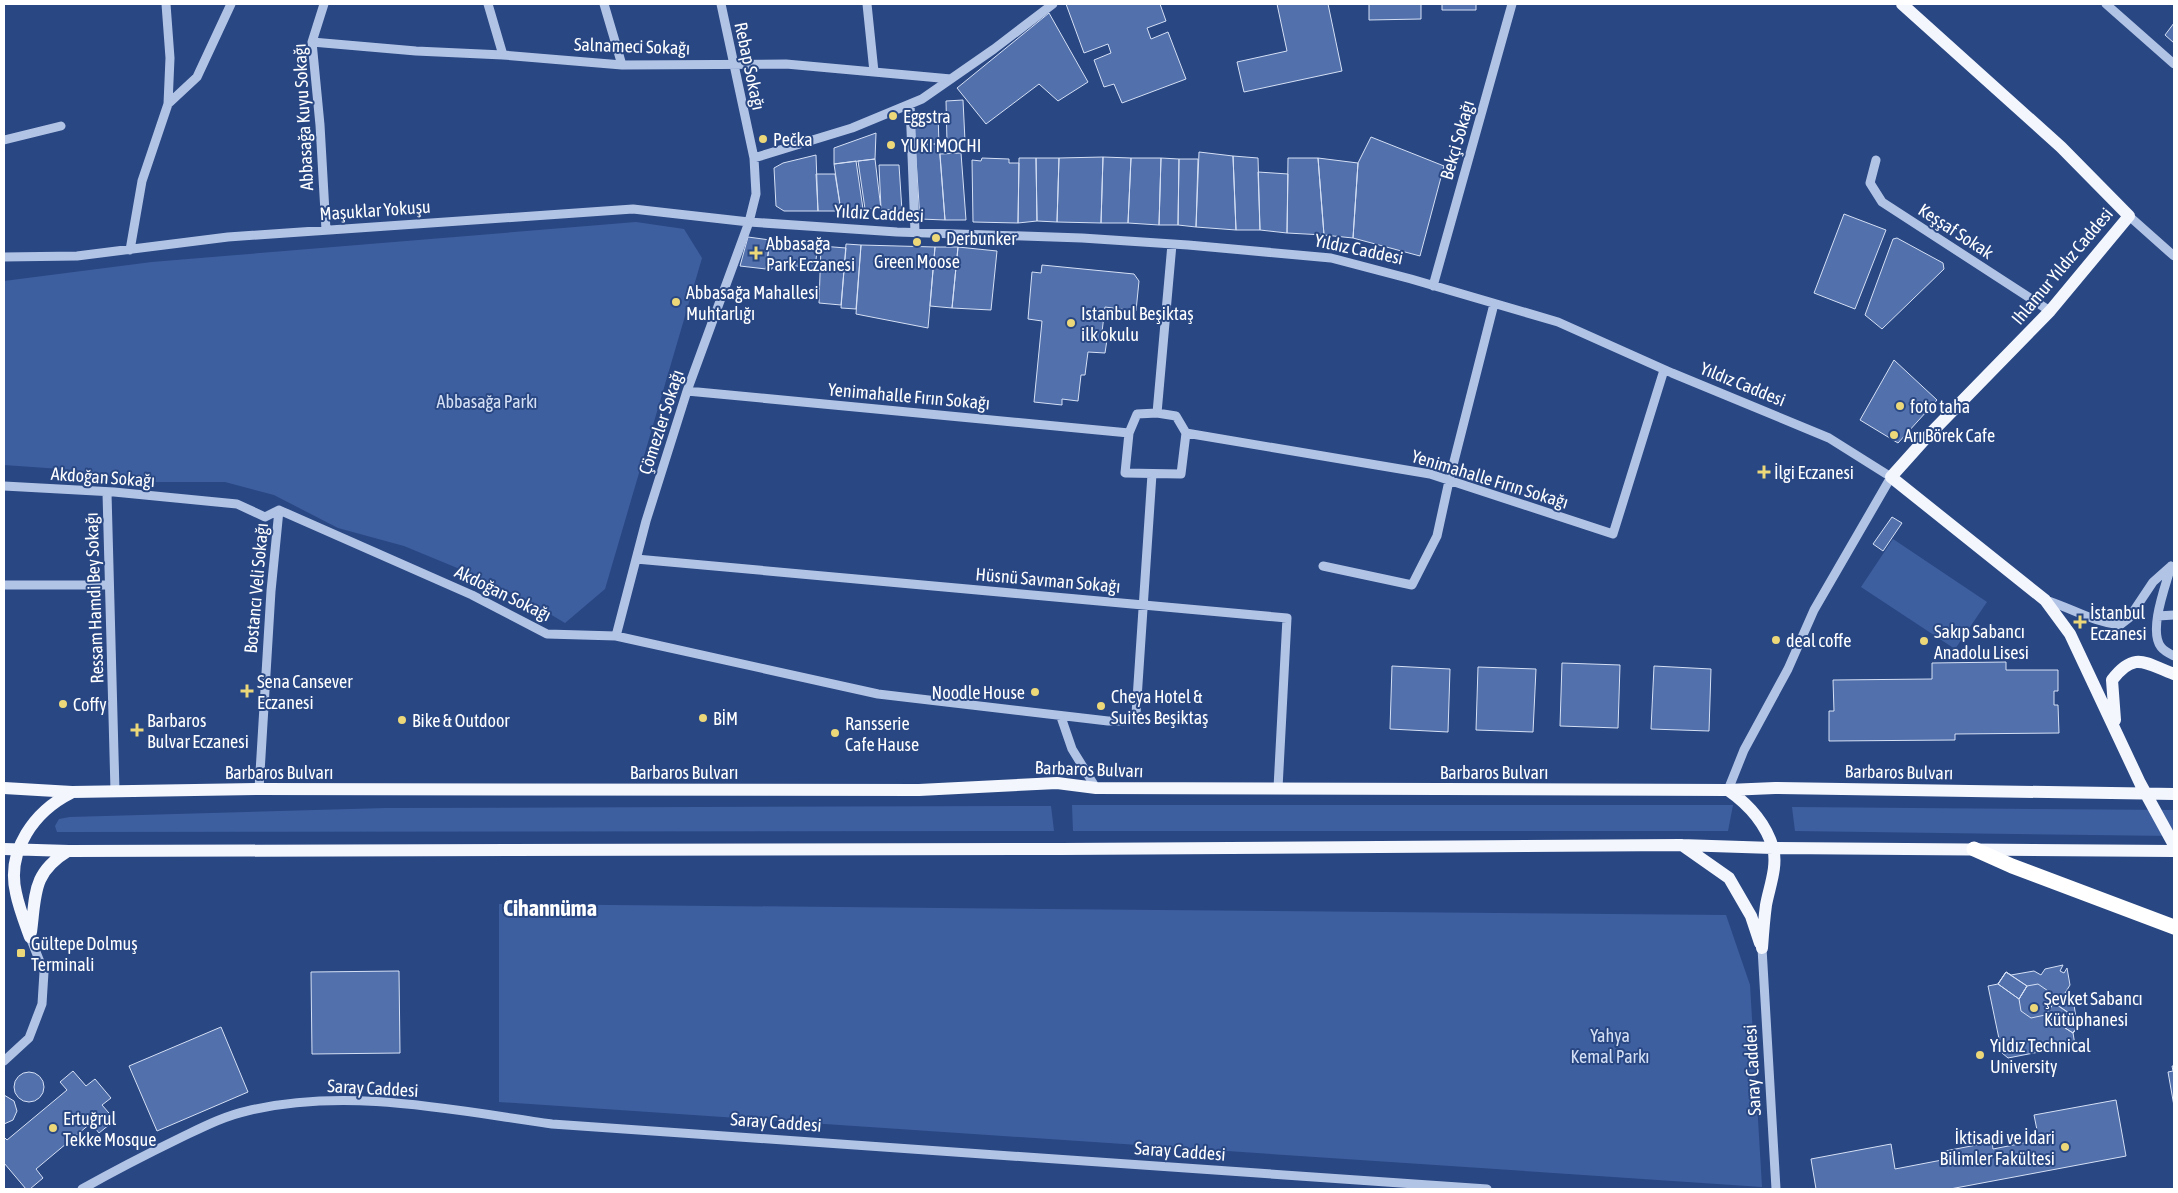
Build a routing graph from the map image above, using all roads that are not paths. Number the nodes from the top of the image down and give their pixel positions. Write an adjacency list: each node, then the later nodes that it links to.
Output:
1 (166, 4): 19 (street)
2 (230, 4): 19 (street)
3 (324, 4): 12 (street, Abbasağa Kuyu Sokağı)
4 (488, 4): 13 (street)
5 (604, 4): 14 (street)
6 (721, 4): 15 (street, Rebap Sokağı)
7 (867, 4): 17 (street)
8 (1053, 4): 18 (street)
9 (1512, 4): 33 (street, Bekçi Sokağı)
10 (1902, 4): 25 (main road, Ihlamur Yıldız Caddesi)
11 (2106, 4): 16 (street)
12 (312, 42): 13 (street, Salnameci Sokağı); 27 (street, Abbasağa Kuyu Sokağı)
13 (503, 55): 14 (street, Salnameci Sokağı)
14 (622, 64): 15 (street, Salnameci Sokağı)
15 (732, 64): 17 (street, Salnameci Sokağı); 23 (street, Rebap Sokağı)
16 (2174, 64)
17 (874, 72): 18 (street, Salnameci Sokağı)
18 (951, 79): 20 (street)
19 (168, 104): 30 (street)
20 (910, 104): 23 (street); 28 (street)
21 (62, 126): 22 (street)
22 (4, 140)
23 (754, 158): 26 (street, Rebap Sokağı)
24 (1876, 160): 35 (street, Keşşaf Sokak)
25 (2129, 216): 31 (street); 35 (main road, Ihlamur Yıldız Caddesi)
26 (749, 222): 27 (street, Maşuklar Yokuşu); 28 (street, Yıldız Caddesi); 37 (street, Çömezler Sokağı)
27 (326, 230): 30 (street, Maşuklar Yokuşu)
28 (915, 232): 29 (street, Yıldız Caddesi)
29 (1172, 244): 33 (street, Yıldız Caddesi); 38 (street)
30 (130, 250): 32 (street, Maşuklar Yokuşu)
31 (2174, 256)
32 (4, 257)
33 (1433, 286): 34 (street, Yıldız Caddesi)
34 (1494, 304): 36 (street, Yıldız Caddesi); 43 (street)
35 (2050, 311): 42 (main road, Ihlamur Yıldız Caddesi)
36 (1664, 370): 42 (street, Yıldız Caddesi); 43 (street, Yenimahalle Fırın Sokağı)
37 (687, 391): 39 (street, Yenimahalle Fırın Sokağı); 47 (street, Çömezler Sokağı)
38 (1157, 414): 39 (street); 40 (street)
39 (1129, 433): 41 (street)
40 (1186, 433): 41 (street); 43 (street, Yenimahalle Fırın Sokağı)
41 (1152, 474): 53 (street)
42 (1891, 477): 52 (main road, Yıldız Caddesi); 65 (street)
43 (1449, 480): 49 (street)
44 (4, 486): 45 (street, Akdoğan Sokağı)
45 (107, 493): 46 (street, Akdoğan Sokağı); 51 (street, Ressam Hamdi Bey Sokağı)
46 (279, 510): 56 (street, Akdoğan Sokağı); 64 (street, Bostancı Veli Sokağı)
47 (636, 559): 53 (street, Hüsnü Savman Sokağı); 56 (street, Çömezler Sokağı)
48 (2173, 564): 52 (street); 55 (street)
49 (1323, 566)
50 (4, 585): 51 (street)
51 (109, 585): 67 (street, Ressam Hamdi Bey Sokağı)
52 (2045, 600): 60 (main road, Yıldız Caddesi)
53 (1144, 605): 59 (street, Akdoğan Sokağı); 63 (street, Hüsnü Savman Sokağı)
54 (2174, 615): 55 (street)
55 (2158, 616): 57 (street)
56 (616, 636): 59 (street, Akdoğan Sokağı)
57 (2174, 656)
58 (2174, 674): 60 (main road)
59 (1060, 717): 62 (street)
60 (2115, 728): 70 (main road, Yıldız Caddesi)
61 (4, 788): 66 (main road, Barbaros Bulvarı)
62 (1096, 788): 63 (main road, Barbaros Bulvarı); 64 (main road, Barbaros Bulvarı)
63 (1278, 788): 65 (main road, Barbaros Bulvarı)
64 (259, 789): 67 (main road, Barbaros Bulvarı)
65 (1728, 790): 68 (main road, Barbaros Bulvarı); 71 (main road)
66 (72, 792): 67 (main road, Barbaros Bulvarı); 74 (main road)
67 (115, 792)
68 (2174, 794)
69 (1681, 844): 71 (main road); 75 (main road); 79 (main road)
70 (2174, 845)
71 (1773, 848): 73 (main road); 79 (main road)
72 (4, 849): 74 (main road)
73 (1974, 849): 76 (main road); 77 (highway)
74 (18, 850): 75 (main road); 78 (main road)
75 (69, 851): 78 (main road)
76 (2174, 851)
77 (2174, 927)
78 (30, 937): 80 (street)
79 (1762, 948): 83 (street, Saray Caddesi)
80 (4, 1061)
81 (82, 1189): 82 (street, Saray Caddesi)
82 (1487, 1189)
83 (1776, 1189)

